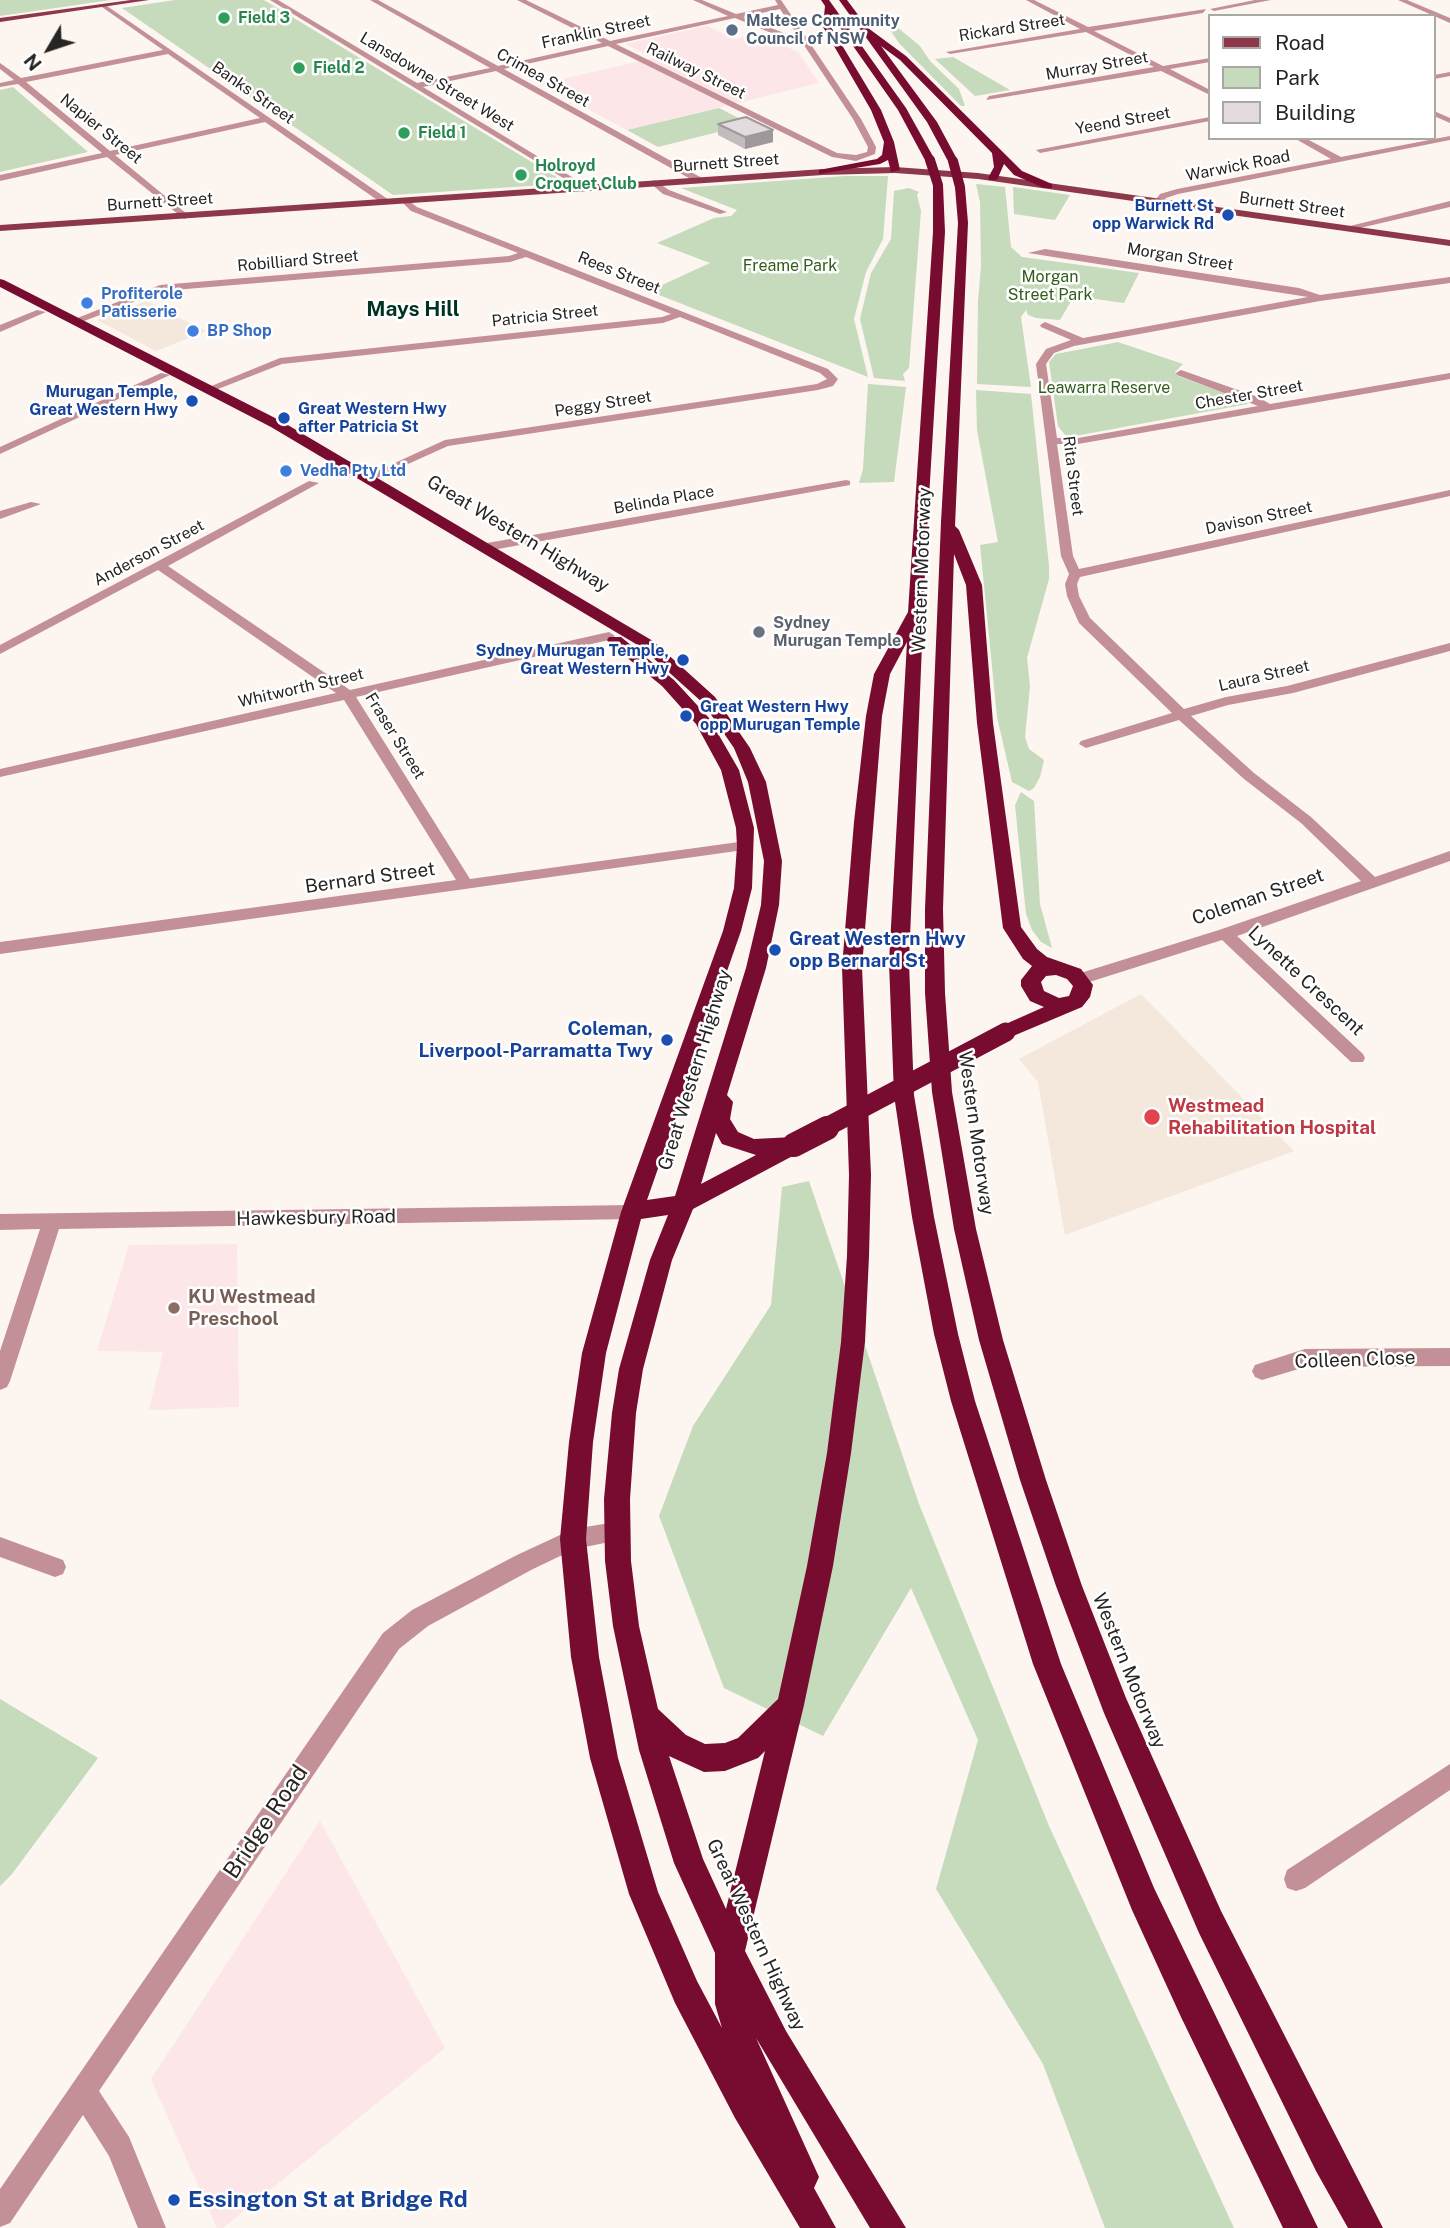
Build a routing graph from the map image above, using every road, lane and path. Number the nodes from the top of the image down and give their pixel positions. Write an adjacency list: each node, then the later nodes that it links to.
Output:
1 (146, 0): 13 (main road)
2 (273, 0): 32 (street, Lansdowne Street West)
3 (373, 0): 28 (street, Crimea Street)
4 (520, 0): 23 (street, Railway Street)
5 (696, 0): 18 (street)
6 (843, 0): 20 (highway, Western Motorway)
7 (1029, 0): 21 (street)
8 (1268, 0): 15 (street)
9 (1401, 0): 17 (street)
10 (826, 2): 39 (highway); 91 (highway, Western Motorway, bridge)
11 (780, 3): 18 (street, Franklin Street); 23 (street, Railway Street)
12 (1196, 4): 14 (street)
13 (104, 6): 19 (main road); 24 (street, Banks Street)
14 (1203, 9): 15 (street); 21 (street, Rickard Street)
15 (1214, 10): 16 (street)
16 (1219, 14)
17 (1434, 14)
18 (732, 16): 22 (street); 23 (street, Franklin Street)
19 (0, 20)
20 (865, 30): 42 (highway); 87 (highway, Western Motorway, bridge)
21 (1086, 30): 25 (street, Rickard Street); 29 (street)
22 (786, 37)
23 (607, 43): 28 (street, Franklin Street)
24 (170, 51): 30 (street); 35 (street, Banks Street)
25 (950, 52)
26 (1208, 60): 29 (street, Murray Street)
27 (0, 65): 30 (street, Napier Street)
28 (497, 68): 32 (street, Franklin Street); 48 (street, Crimea Street)
29 (1162, 69): 33 (street); 34 (street, Murray Street)
30 (19, 81): 31 (street); 41 (street, Napier Street)
31 (0, 85)
32 (416, 86): 51 (street, Lansdowne Street West)
33 (1208, 92)
34 (989, 98)
35 (266, 119): 41 (street); 53 (street, Banks Street)
36 (1208, 119): 40 (street, Yeend Street)
37 (1450, 138): 43 (street, Warwick Road)
38 (1302, 140): 43 (street)
39 (889, 142): 44 (highway); 45 (highway)
40 (1040, 150)
41 (109, 154): 46 (street); 57 (street, Napier Street)
42 (996, 154): 47 (highway); 50 (highway)
43 (1340, 160): 54 (street, Warwick Road)
44 (895, 170): 45 (main road, Burnett Street); 47 (main road, Burnett Street)
45 (823, 172): 48 (main road, Burnett Street)
46 (0, 178)
47 (993, 178): 50 (main road, Burnett Street)
48 (699, 180): 49 (main road, Burnett Street)
49 (654, 183): 51 (main road, Burnett Street); 56 (street)
50 (1048, 186): 54 (main road, Burnett Street)
51 (586, 188): 52 (main road, Burnett Street)
52 (405, 201): 53 (main road, Burnett Street); 61 (street, Rees Street)
53 (386, 202): 57 (main road, Burnett Street)
54 (1158, 202): 59 (main road, Burnett Street)
55 (1450, 204): 59 (street)
56 (723, 212)
57 (184, 216): 58 (main road, Burnett Street)
58 (0, 228)
59 (1347, 229): 60 (main road, Burnett Street)
60 (1450, 243)
61 (528, 253): 68 (street, Rees Street); 69 (street, Robilliard Street)
62 (1033, 253): 66 (street, Morgan Street)
63 (1450, 280): 66 (street, Rita Street)
64 (0, 282): 69 (highway, Great Western Highway)
65 (0, 292): 67 (highway, Great Western Highway)
66 (1321, 299): 72 (street, Rita Street)
67 (41, 312): 71 (street); 75 (highway, Great Western Highway)
68 (680, 314): 73 (street, Rees Street); 77 (street, Patricia Street)
69 (75, 321): 77 (highway, Great Western Highway)
70 (1045, 325): 72 (street)
71 (0, 329)
72 (1081, 341): 79 (street, Rita Street)
73 (824, 371): 81 (street, Peggy Street)
74 (1181, 373): 78 (street)
75 (165, 375): 80 (street); 92 (highway, Great Western Highway)
76 (1450, 376): 78 (street, Chester Street)
77 (209, 389): 81 (highway, Great Western Highway)
78 (1268, 408): 79 (street, Chester Street)
79 (1053, 441): 90 (street, Rita Street)
80 (0, 451)
81 (368, 479): 88 (highway, Great Western Highway)
82 (313, 483): 89 (street, Anderson Street)
83 (846, 483): 88 (street, Belinda Place)
84 (1450, 493): 90 (street, Davison Street)
85 (35, 504): 86 (street)
86 (0, 515)
87 (948, 522): 105 (highway); 135 (highway, Western Motorway)
88 (487, 547): 110 (highway, Great Western Highway)
89 (160, 566): 94 (street, Anderson Street); 95 (street, Fraser Street)
90 (1075, 574): 96 (street, Rita Street)
91 (916, 608): 124 (highway); 134 (highway, Western Motorway)
92 (609, 636): 95 (street, Whitworth Street); 99 (highway, Great Western Highway)
93 (1450, 647): 96 (street, Laura Street)
94 (0, 650)
95 (348, 695): 98 (street, Whitworth Street); 102 (street, Fraser Street)
96 (1183, 716): 97 (street, Laura Street); 101 (street, Rita Street)
97 (1086, 744)
98 (0, 773)
99 (746, 846): 102 (street, Bernard Street); 114 (highway, Great Western Highway)
100 (1450, 856): 101 (street, Coleman Street)
101 (1371, 882): 103 (street, Coleman Street)
102 (466, 884): 104 (street, Bernard Street)
103 (1225, 934): 106 (street, Coleman Street); 111 (street, Lynette Crescent)
104 (0, 948)
105 (1057, 968): 106 (highway); 107 (highway)
106 (1080, 979): 108 (highway)
107 (1031, 986): 108 (highway); 109 (highway)
108 (1074, 1002): 109 (highway)
109 (1006, 1032): 112 (highway, bridge)
110 (728, 1057): 112 (highway); 113 (highway, Great Western Highway)
111 (1357, 1058)
112 (794, 1145): 113 (highway)
113 (684, 1203): 114 (highway); 120 (highway, Great Western Highway)
114 (632, 1212): 115 (street, Hawkesbury Road); 121 (highway, Great Western Highway)
115 (52, 1221): 116 (street, Hawkesbury Road); 119 (street)
116 (0, 1222)
117 (1450, 1357): 118 (street, Colleen Close)
118 (1262, 1371)
119 (0, 1381)
120 (616, 1532): 121 (street, Bridge Road); 125 (highway, Great Western Highway)
121 (573, 1539): 129 (street, Bridge Road); 132 (highway, Great Western Highway)
122 (0, 1548): 123 (street)
123 (55, 1567)
124 (790, 1705): 125 (highway); 128 (highway)
125 (645, 1716): 128 (highway, Great Western Highway)
126 (1450, 1776): 127 (street)
127 (1296, 1879)
128 (730, 1952): 132 (highway); 133 (highway, Great Western Highway)
129 (83, 2091): 130 (street, Bridge Road); 131 (street)
130 (0, 2213)
131 (152, 2228)
132 (820, 2228)
133 (889, 2228)
134 (1301, 2228)
135 (1366, 2228)

